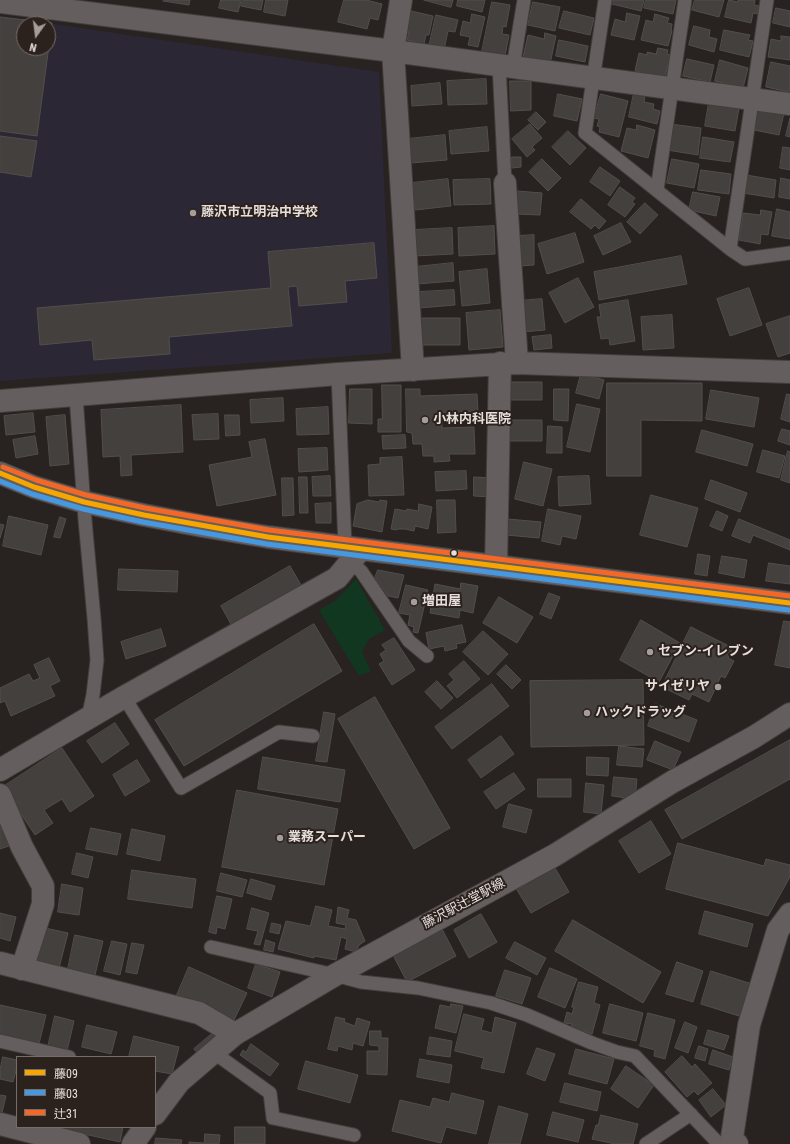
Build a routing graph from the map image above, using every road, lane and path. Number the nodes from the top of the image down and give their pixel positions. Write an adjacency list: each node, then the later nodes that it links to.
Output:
1 (400, 0): 8 (street)
2 (524, 0): 9 (lane)
3 (605, 0): 10 (lane)
4 (685, 0): 11 (lane)
5 (767, 0): 12 (lane)
6 (0, 2): 7 (street)
7 (31, 3): 8 (street)
8 (393, 51): 9 (street); 19 (street)
9 (506, 66): 10 (street); 14 (lane)
10 (593, 78): 11 (street); 15 (lane)
11 (672, 88): 12 (street); 15 (lane)
12 (752, 99): 13 (street); 16 (lane)
13 (790, 104)
14 (505, 183): 18 (street)
15 (658, 190): 16 (lane)
16 (730, 249): 17 (lane)
17 (790, 253)
18 (509, 363): 19 (street); 20 (street); 27 (street)
19 (413, 370): 21 (street)
20 (790, 372)
21 (338, 374): 22 (street); 26 (lane)
22 (76, 396): 23 (street); 25 (lane)
23 (0, 401)
24 (0, 473): 25 (street)
25 (84, 502): 26 (street); 32 (lane)
26 (352, 552): 27 (street); 29 (lane); 30 (street)
27 (496, 566): 28 (street)
28 (790, 603)
29 (427, 656)
30 (124, 697): 32 (street); 33 (lane)
31 (790, 714): 40 (street, 藤沢駅辻堂駅線)
32 (88, 718): 34 (street)
33 (313, 736)
34 (0, 770)
35 (0, 795): 39 (street)
36 (790, 914): 53 (street)
37 (211, 947): 40 (lane)
38 (0, 963): 39 (street)
39 (22, 969): 41 (street)
40 (335, 975): 41 (street, 藤沢駅辻堂駅線); 46 (lane)
41 (235, 1034): 43 (street, 藤沢駅辻堂駅線)
42 (0, 1041): 44 (lane)
43 (213, 1052): 45 (street, 藤沢駅辻堂駅線); 49 (lane)
44 (65, 1056)
45 (156, 1113)
46 (692, 1114): 52 (lane); 53 (lane)
47 (0, 1124): 50 (street)
48 (144, 1128): 51 (street)
49 (354, 1135)
50 (79, 1144)
51 (133, 1144)
52 (646, 1144)
53 (730, 1144)

